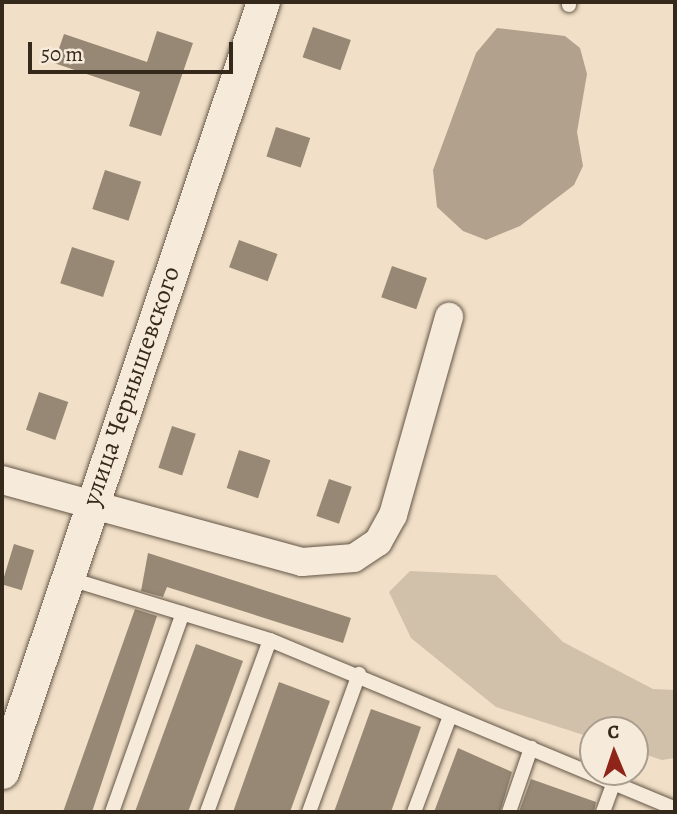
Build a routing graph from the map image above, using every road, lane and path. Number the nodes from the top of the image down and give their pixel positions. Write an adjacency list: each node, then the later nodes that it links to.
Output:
1 (263, 2): 4 (street, улица Чернышевского)
2 (449, 317): 4 (street)
3 (2, 480): 4 (street)
4 (91, 504): 5 (street, улица Чернышевского)
5 (66, 577): 6 (lane); 12 (street, улица Чернышевского)
6 (183, 613): 7 (lane); 16 (lane)
7 (270, 640): 8 (lane); 17 (lane)
8 (359, 674): 9 (lane); 18 (lane)
9 (450, 716): 10 (lane); 19 (lane)
10 (531, 748): 11 (lane); 20 (lane)
11 (579, 769)
12 (2, 772)
13 (612, 786): 21 (lane)
14 (618, 786): 15 (lane)
15 (675, 810)
16 (112, 812)
17 (207, 812)
18 (309, 812)
19 (414, 812)
20 (509, 812)
21 (603, 812)

